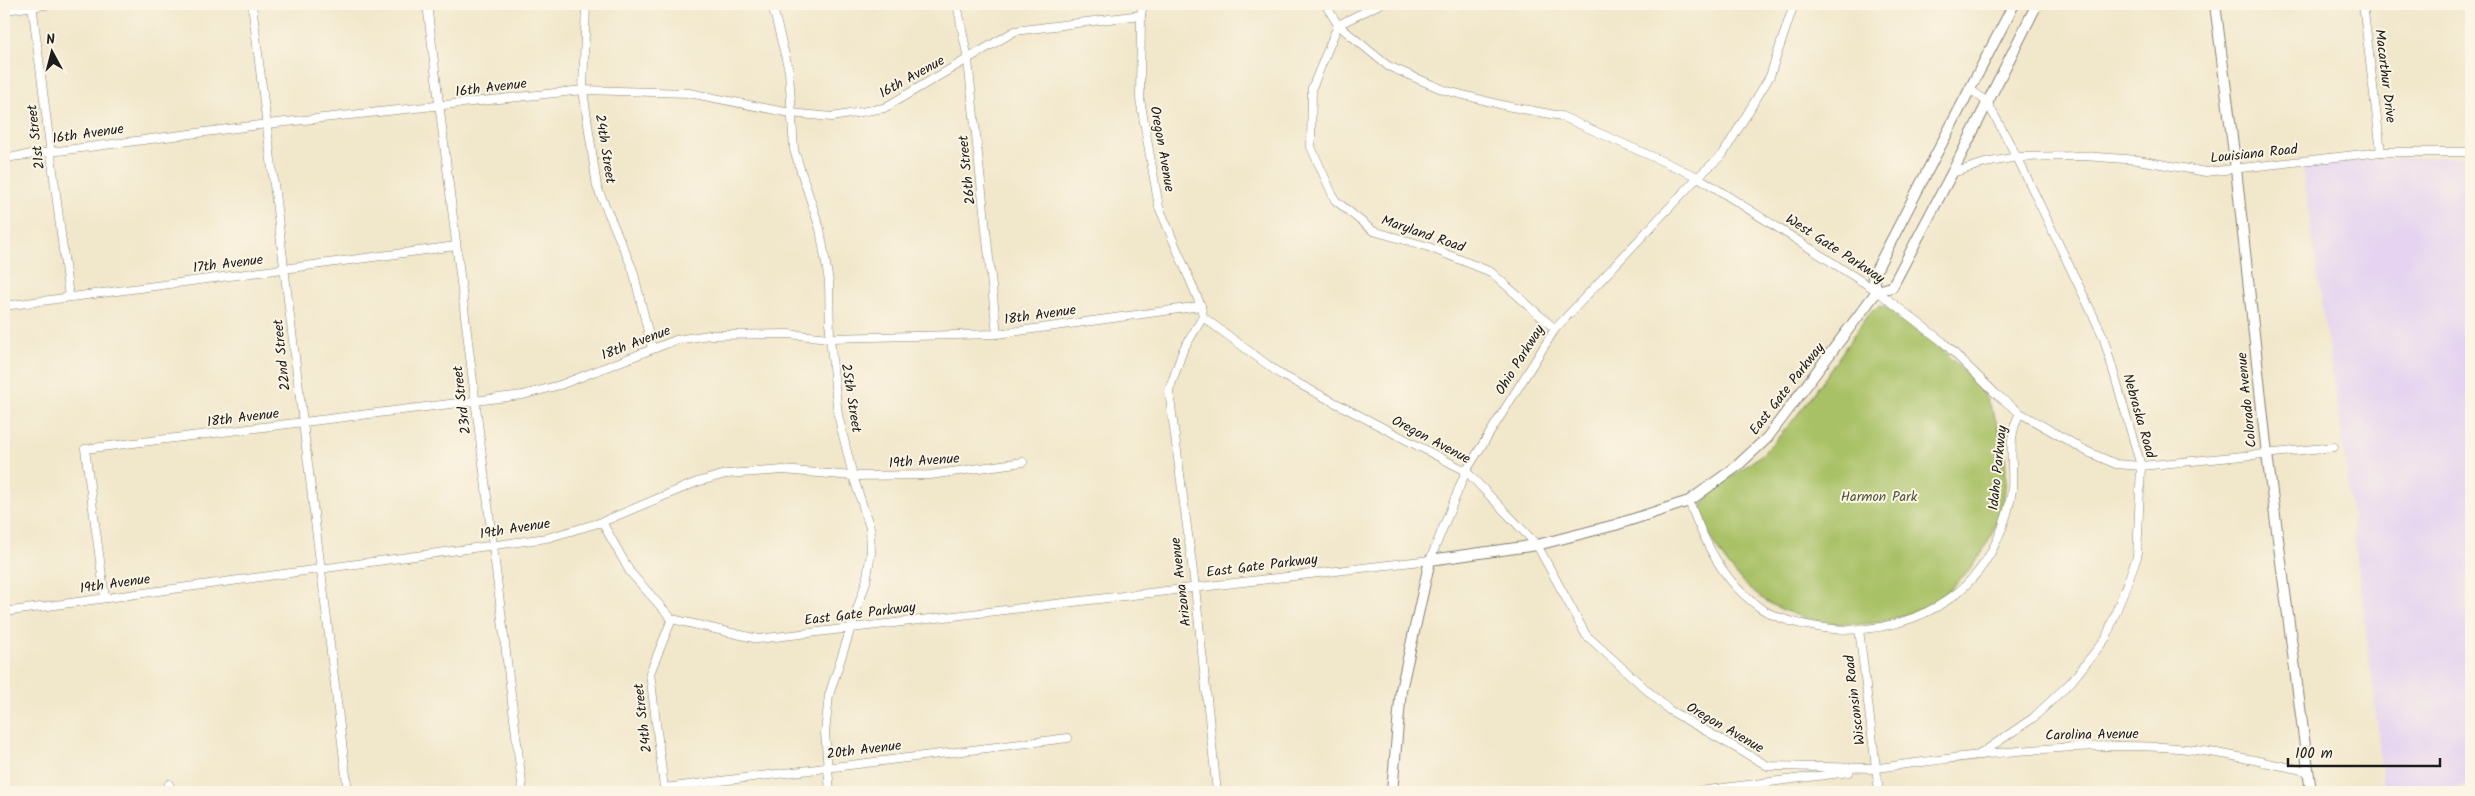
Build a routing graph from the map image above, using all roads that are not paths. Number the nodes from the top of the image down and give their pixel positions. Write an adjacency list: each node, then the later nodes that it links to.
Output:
1 (53, 4): 15 (street)
2 (252, 4): 25 (street, 22nd Street)
3 (426, 4): 23 (street, 23rd Street)
4 (586, 4): 21 (street, 24th Street)
5 (772, 4): 24 (street, 25th Street)
6 (957, 4): 19 (street, 26th Street)
7 (1144, 4): 17 (street, Oregon Avenue)
8 (1325, 4): 18 (street, West Gate Parkway)
9 (1380, 4): 18 (street)
10 (1794, 4): 33 (street, Ohio Parkway)
11 (2014, 4): 20 (street)
12 (2037, 4): 22 (street, East Gate Parkway)
13 (2215, 4): 31 (street, Colorado Avenue)
14 (2363, 4): 27 (street, Macarthur Drive)
15 (32, 5): 16 (street); 26 (street, 21st Street)
16 (4, 10)
17 (1141, 15): 19 (street, 16th Avenue); 39 (street, Oregon Avenue)
18 (1338, 25): 33 (street, West Gate Parkway); 41 (street, Maryland Road)
19 (968, 60): 24 (street, 16th Avenue); 42 (street, 26th Street)
20 (1970, 89): 22 (street, Nebraska Road); 36 (street)
21 (583, 90): 23 (street, 16th Avenue); 24 (street, 16th Avenue); 44 (street, 24th Street)
22 (1987, 102): 29 (street, Nebraska Road); 32 (street, East Gate Parkway)
23 (439, 106): 25 (street, 16th Avenue); 34 (street, 23rd Street)
24 (790, 113): 43 (street, 25th Street)
25 (267, 124): 26 (street, 16th Avenue); 35 (street, 22nd Street)
26 (50, 152): 30 (street, 16th Avenue); 37 (street, 21st Street)
27 (2381, 152): 28 (street, Louisiana Road); 31 (street, Louisiana Road)
28 (2471, 152)
29 (2017, 157): 31 (street, Louisiana Road); 32 (street, Louisiana Road); 51 (street, Nebraska Road)
30 (4, 158)
31 (2236, 169): 49 (street, Colorado Avenue)
32 (1952, 173): 36 (street, East Gate Parkway)
33 (1698, 177): 36 (street, West Gate Parkway); 41 (street, Ohio Parkway)
34 (456, 246): 35 (street, 17th Avenue); 45 (street, 23rd Street)
35 (285, 269): 37 (street, 17th Avenue); 47 (street, 22nd Street)
36 (1877, 291): 46 (street, West Gate Parkway); 54 (street, East Gate Parkway)
37 (69, 297): 38 (street, 17th Avenue)
38 (4, 306)
39 (1201, 306): 40 (street, Oregon Avenue); 42 (street, 18th Avenue)
40 (1203, 317): 52 (street, Oregon Avenue); 60 (street, Arizona Avenue)
41 (1555, 329): 52 (street, Ohio Parkway)
42 (997, 334): 43 (street, 18th Avenue)
43 (830, 338): 44 (street, 18th Avenue); 53 (street, 25th Street)
44 (652, 348): 45 (street, 18th Avenue)
45 (475, 401): 47 (street, 18th Avenue); 57 (street, 23rd Street)
46 (2020, 413): 51 (street, West Gate Parkway); 65 (street, Idaho Parkway)
47 (302, 423): 59 (street, 22nd Street); 61 (street, 18th Avenue)
48 (2334, 447): 49 (street, West Gate Parkway)
49 (2267, 454): 51 (street, West Gate Parkway); 70 (street, Colorado Avenue)
50 (1023, 462): 53 (street, 19th Avenue)
51 (2141, 466): 67 (street, Nebraska Road)
52 (1466, 471): 56 (street, Oregon Avenue); 58 (street, Ohio Parkway)
53 (853, 476): 55 (street, 19th Avenue); 64 (street, 25th Street)
54 (1689, 501): 56 (street, East Gate Parkway); 65 (street, Idaho Parkway)
55 (602, 522): 57 (street, 19th Avenue); 63 (street)
56 (1537, 545): 58 (street, East Gate Parkway); 69 (street, Oregon Avenue)
57 (493, 546): 59 (street, 19th Avenue); 73 (street, 23rd Street)
58 (1430, 560): 60 (street, East Gate Parkway); 76 (street, Ohio Parkway)
59 (320, 569): 61 (street, 19th Avenue); 72 (street, 22nd Street)
60 (1195, 587): 64 (street, East Gate Parkway); 75 (street, Arizona Avenue)
61 (105, 598): 62 (street, 19th Avenue)
62 (4, 612)
63 (672, 619): 64 (street, East Gate Parkway); 71 (street, 24th Street)
64 (852, 629): 68 (street, 25th Street)
65 (1859, 629): 69 (street, Wisconsin Road)
66 (1068, 738): 68 (street, 20th Avenue)
67 (1980, 754): 69 (street, Carolina Avenue); 70 (street, Carolina Avenue)
68 (827, 768): 71 (street, 20th Avenue); 74 (street, 25th Street)
69 (1875, 768): 77 (street, Carolina Avenue); 78 (street)
70 (2308, 771): 79 (street, Colorado Avenue)
71 (664, 788)
72 (348, 792)
73 (523, 792)
74 (830, 792)
75 (1217, 792)
76 (1392, 792)
77 (1692, 792)
78 (1879, 792)
79 (2310, 792)

